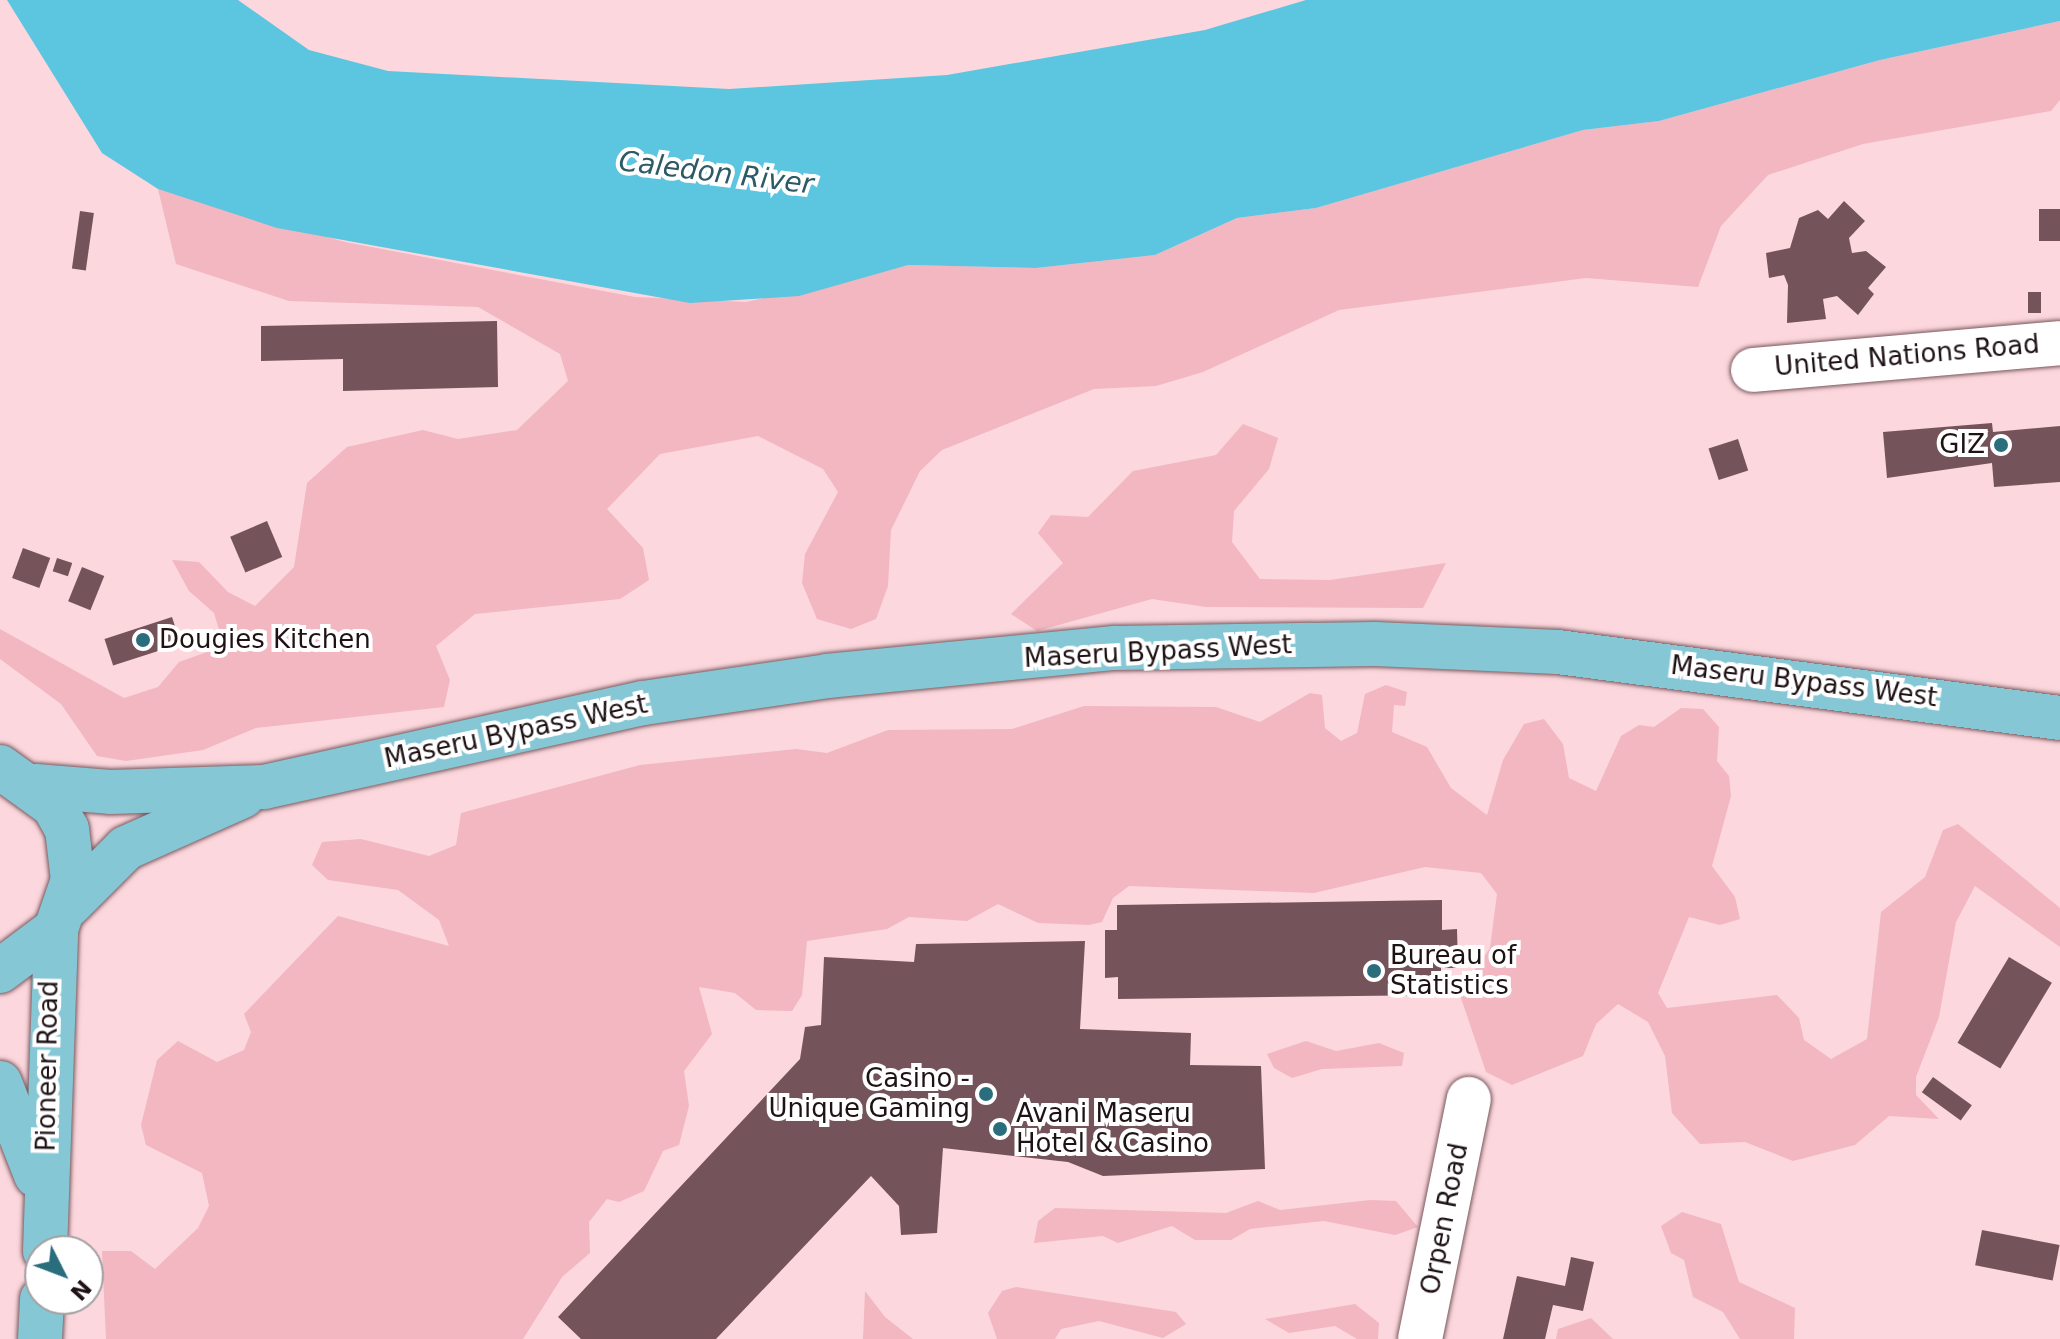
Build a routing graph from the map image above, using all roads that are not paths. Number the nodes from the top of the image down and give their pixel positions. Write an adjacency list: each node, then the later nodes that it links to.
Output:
1 (2060, 343): 2 (street, United Nations Road)
2 (1753, 370)
3 (2060, 718): 5 (main road, Maseru Bypass West)
4 (18, 776): 5 (main road); 6 (main road, Pioneer Road)
5 (264, 787): 6 (main road)
6 (62, 918): 7 (main road); 10 (main road, Pioneer Road)
7 (0, 971)
8 (0, 1083): 10 (main road, Pioneer Road)
9 (1469, 1099): 14 (street, Orpen Road)
10 (47, 1203): 11 (main road, Pioneer Road)
11 (46, 1235)
12 (41, 1315): 13 (main road)
13 (40, 1339)
14 (1420, 1339)

